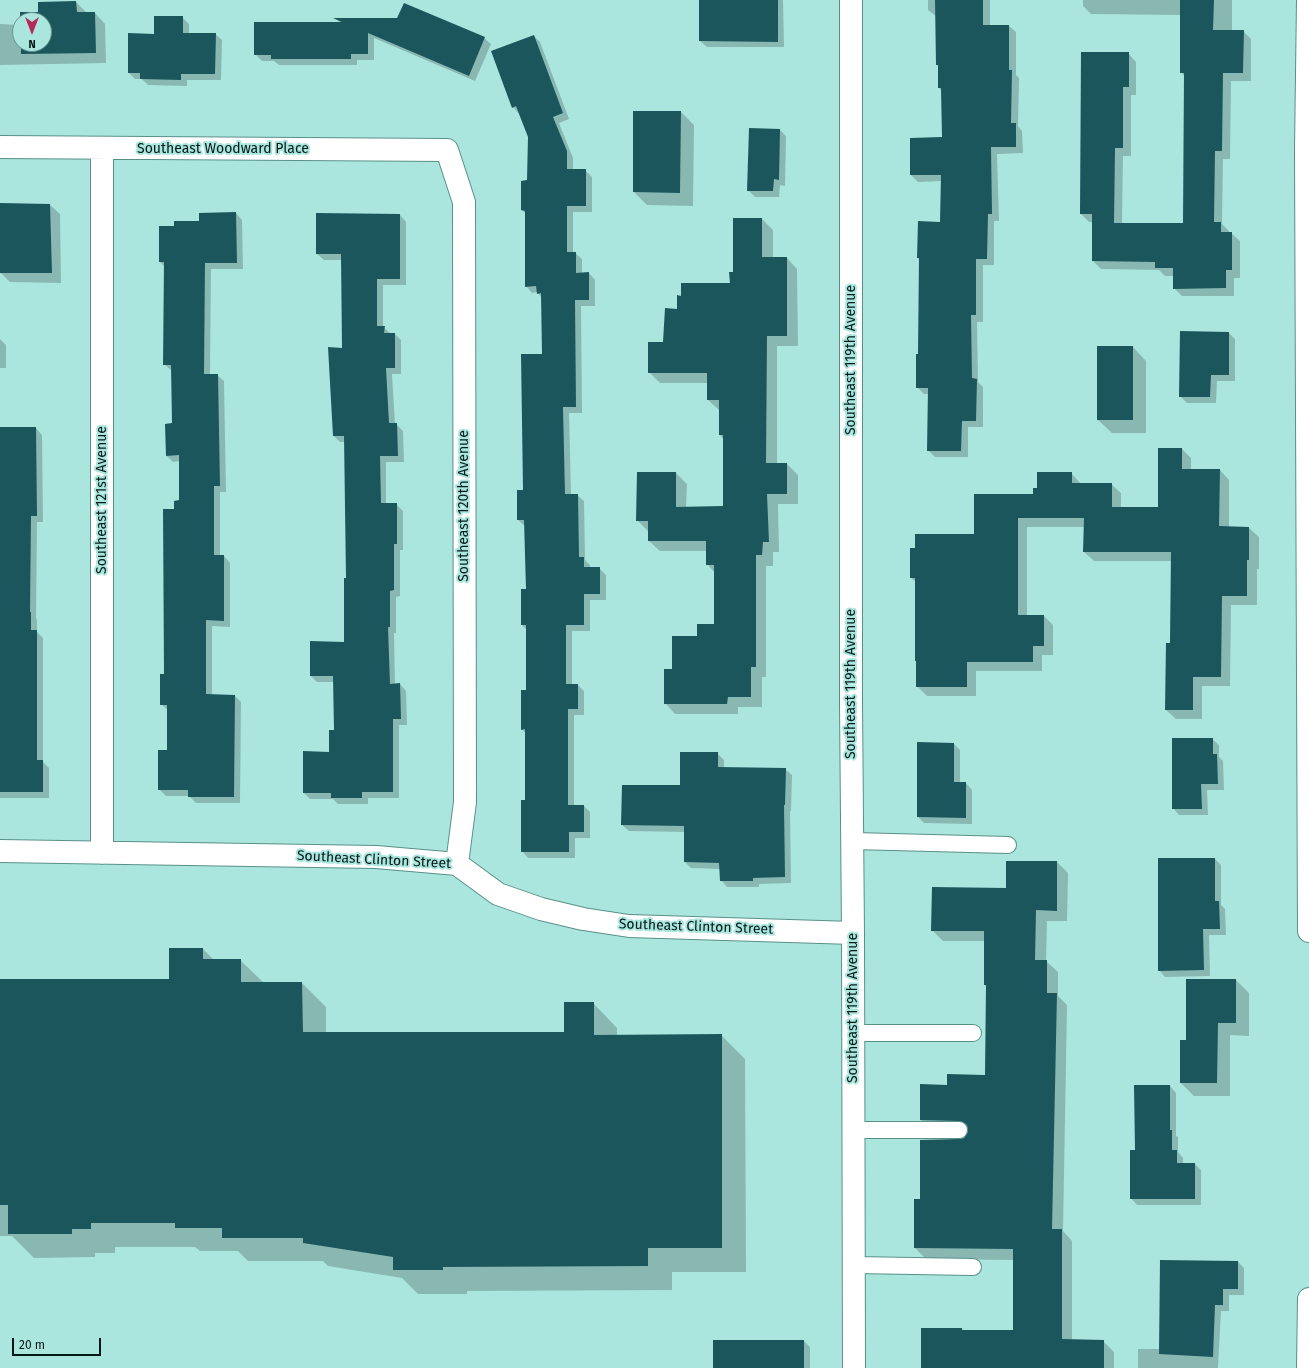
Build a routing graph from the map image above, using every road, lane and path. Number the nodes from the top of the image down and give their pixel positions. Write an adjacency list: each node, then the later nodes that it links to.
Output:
1 (851, 0): 7 (street, Southeast 119th Avenue)
2 (1308, 7): 6 (street)
3 (0, 147): 4 (street, Southeast Woodward Place)
4 (102, 148): 5 (street, Southeast Woodward Place); 11 (street, Southeast 121st Avenue)
5 (447, 150): 12 (street, Southeast 120th Avenue)
6 (1308, 150): 9 (street)
7 (853, 841): 8 (lane); 14 (street, Southeast 119th Avenue)
8 (1008, 845)
9 (1309, 851): 13 (street)
10 (0, 852): 11 (street, Southeast Clinton Street)
11 (102, 853): 12 (street, Southeast Clinton Street)
12 (457, 864): 14 (street, Southeast Clinton Street)
13 (1309, 931)
14 (853, 933): 15 (street, Southeast 119th Avenue)
15 (853, 1033): 16 (lane); 17 (street, Southeast 119th Avenue)
16 (973, 1033)
17 (853, 1130): 18 (lane); 19 (street, Southeast 119th Avenue)
18 (959, 1130)
19 (854, 1265): 20 (lane); 22 (street, Southeast 119th Avenue)
20 (973, 1267)
21 (1309, 1299): 23 (street)
22 (854, 1368)
23 (1308, 1368)

